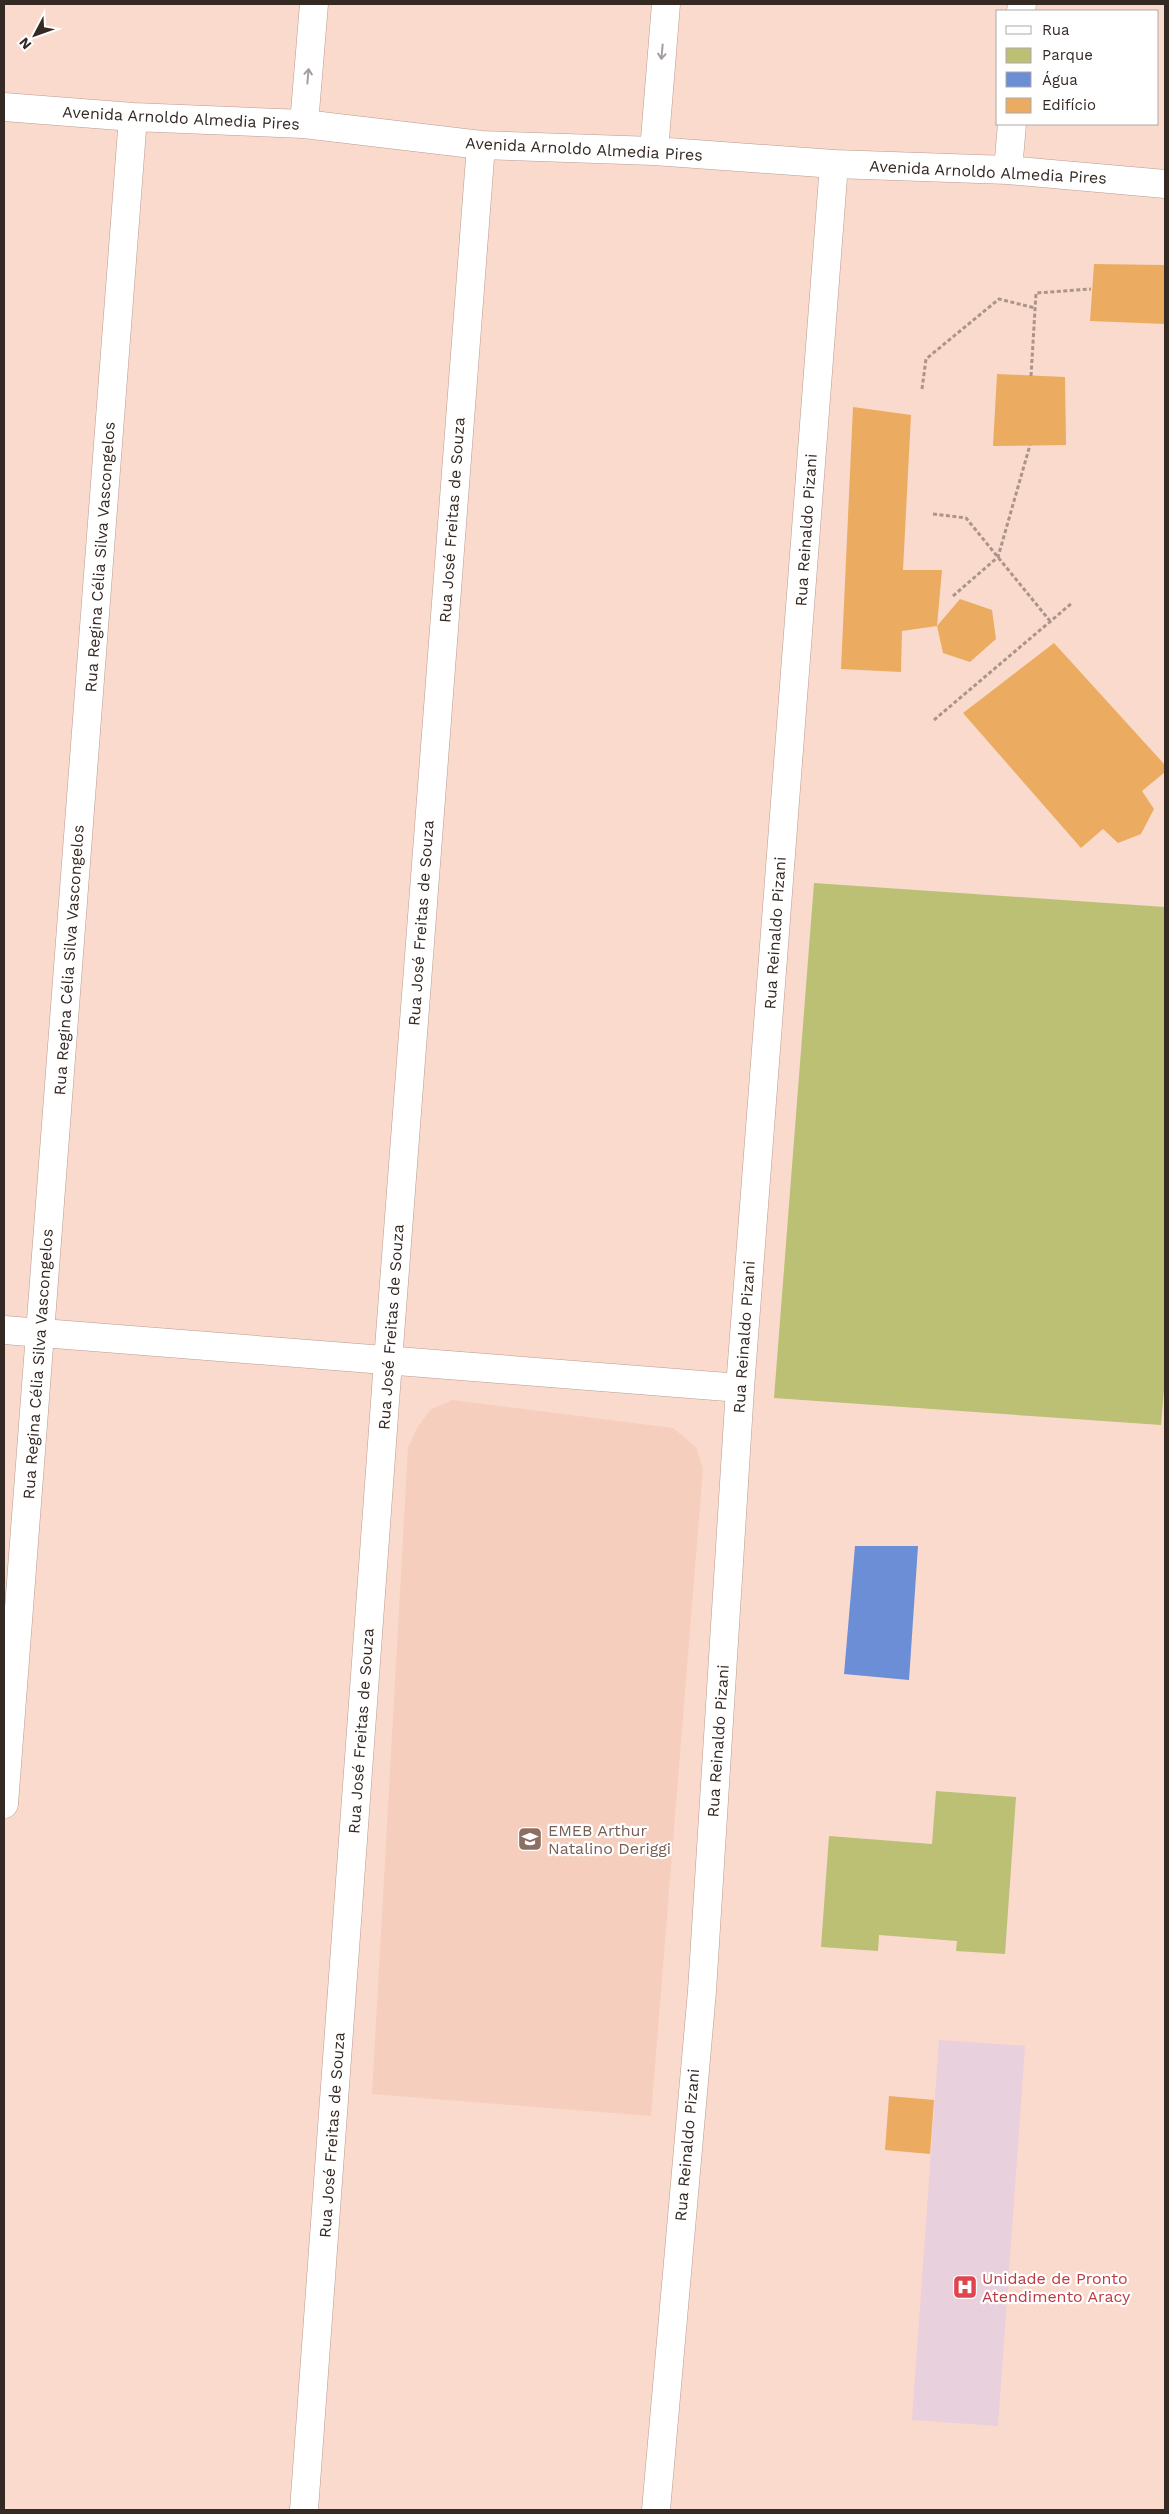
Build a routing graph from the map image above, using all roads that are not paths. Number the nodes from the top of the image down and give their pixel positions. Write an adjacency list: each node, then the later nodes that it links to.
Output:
1 (314, 4): 5 (street, one-way to 1)
2 (666, 4): 8 (street, one-way to 8)
3 (4, 107): 4 (street, Avenida Arnoldo Almedia Pires)
4 (133, 117): 5 (street, Avenida Arnoldo Almedia Pires); 13 (street, Rua Regina Célia Silva Vascongelos)
5 (304, 124): 7 (street, Avenida Arnoldo Almedia Pires)
6 (1012, 125): 10 (street)
7 (481, 145): 8 (street, Avenida Arnoldo Almedia Pires); 14 (street, Rua José Freitas de Souza)
8 (654, 151): 9 (street, Avenida Arnoldo Almedia Pires)
9 (834, 164): 10 (street, Avenida Arnoldo Almedia Pires); 15 (street, Rua Reinaldo Pizani)
10 (1008, 170): 11 (street, Avenida Arnoldo Almedia Pires)
11 (1165, 184)
12 (4, 1330): 13 (street)
13 (41, 1334): 14 (street); 16 (street, Rua Regina Célia Silva Vascongelos)
14 (388, 1360): 15 (street); 17 (street, Rua José Freitas de Souza)
15 (740, 1388): 18 (street, Rua Reinaldo Pizani)
16 (4, 1804)
17 (304, 2510)
18 (656, 2510)

